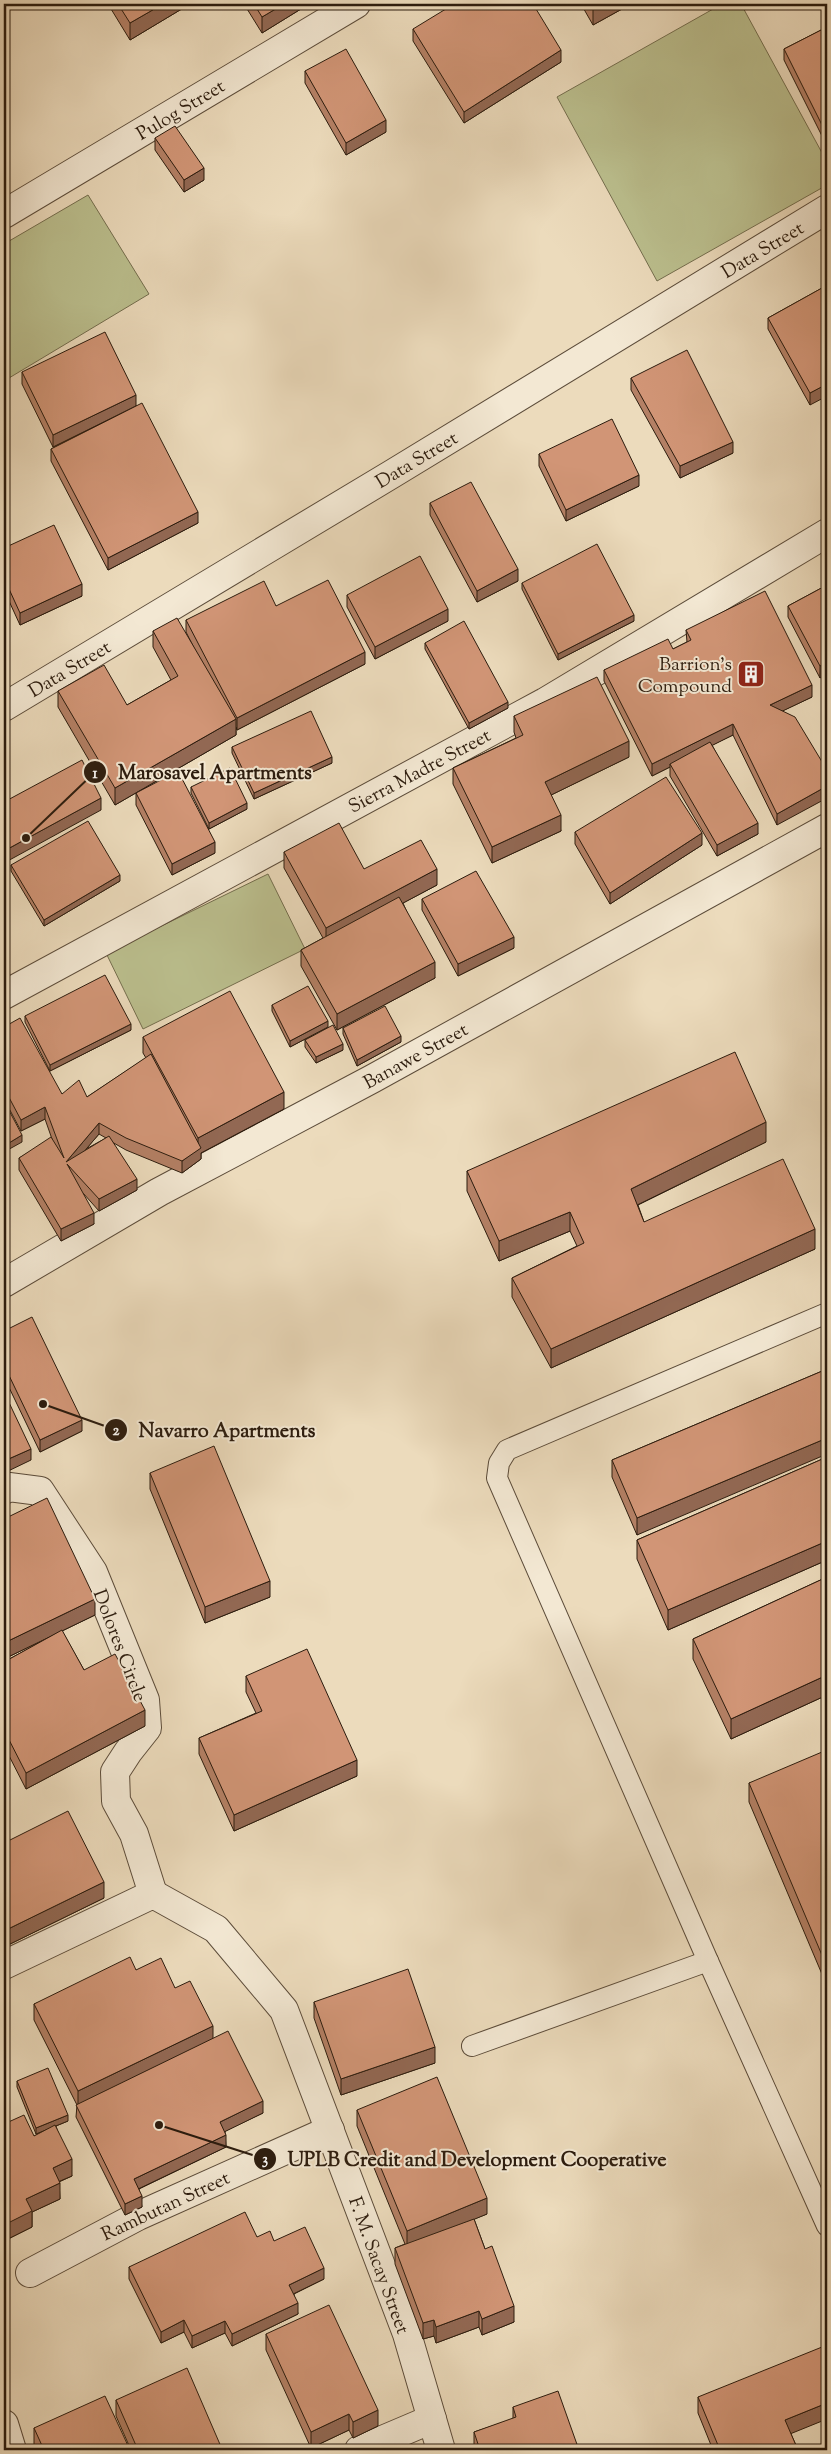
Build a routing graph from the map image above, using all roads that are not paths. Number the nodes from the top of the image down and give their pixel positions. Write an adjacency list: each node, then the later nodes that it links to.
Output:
1 (356, 4): 3 (street, Pulog Street)
2 (827, 209): 5 (street, Data Street)
3 (4, 214)
4 (827, 533): 7 (street, Sierra Madre Street)
5 (4, 707)
6 (827, 828): 8 (street, Banawe Street)
7 (4, 995)
8 (4, 1283)
9 (827, 1313): 12 (lane)
10 (4, 1490): 11 (street, Dolores Circle)
11 (153, 1894): 13 (street); 15 (street, F. M. Sacay Street)
12 (708, 1960): 14 (lane); 16 (lane)
13 (4, 1965)
14 (472, 2046)
15 (330, 2130): 17 (street, Rambutan Street); 18 (street, F. M. Sacay Street)
16 (827, 2226)
17 (30, 2273)
18 (432, 2419): 21 (street); 22 (street, F. M. Sacay Street)
19 (4, 2424): 20 (street)
20 (12, 2450)
21 (359, 2450)
22 (441, 2450)

